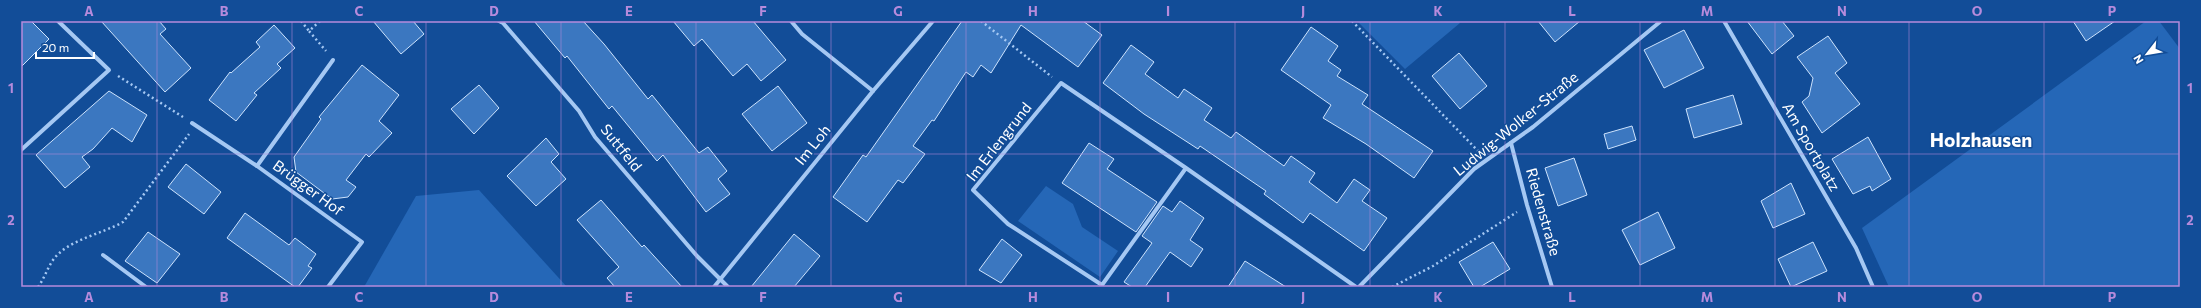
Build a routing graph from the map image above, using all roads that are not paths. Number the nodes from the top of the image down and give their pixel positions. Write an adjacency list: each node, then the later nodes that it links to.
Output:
1 (58, 21): 11 (street)
2 (499, 21): 15 (street, Suttfeld)
3 (791, 21): 8 (street)
4 (933, 21): 8 (street, Im Loh)
5 (1661, 21): 10 (street, Ludwig-Wolker-Straße)
6 (1724, 21): 22 (street, Am Sportplatz)
7 (333, 60): 12 (street)
8 (873, 91): 15 (street, Im Loh)
9 (192, 123): 12 (street, Brügger Hof)
10 (1511, 143): 20 (street, Ludwig-Wolker-Straße); 21 (street, Riedenstraße)
11 (21, 150)
12 (257, 166): 17 (street, Brügger Hof)
13 (1186, 168): 13 (street, Im Erlengrund); 20 (street)
14 (103, 255): 16 (street)
15 (720, 279): 18 (street, Im Loh); 19 (street, Suttfeld)
16 (146, 287)
17 (328, 287)
18 (714, 287)
19 (728, 287)
20 (1357, 287)
21 (1552, 287)
22 (1873, 287)

